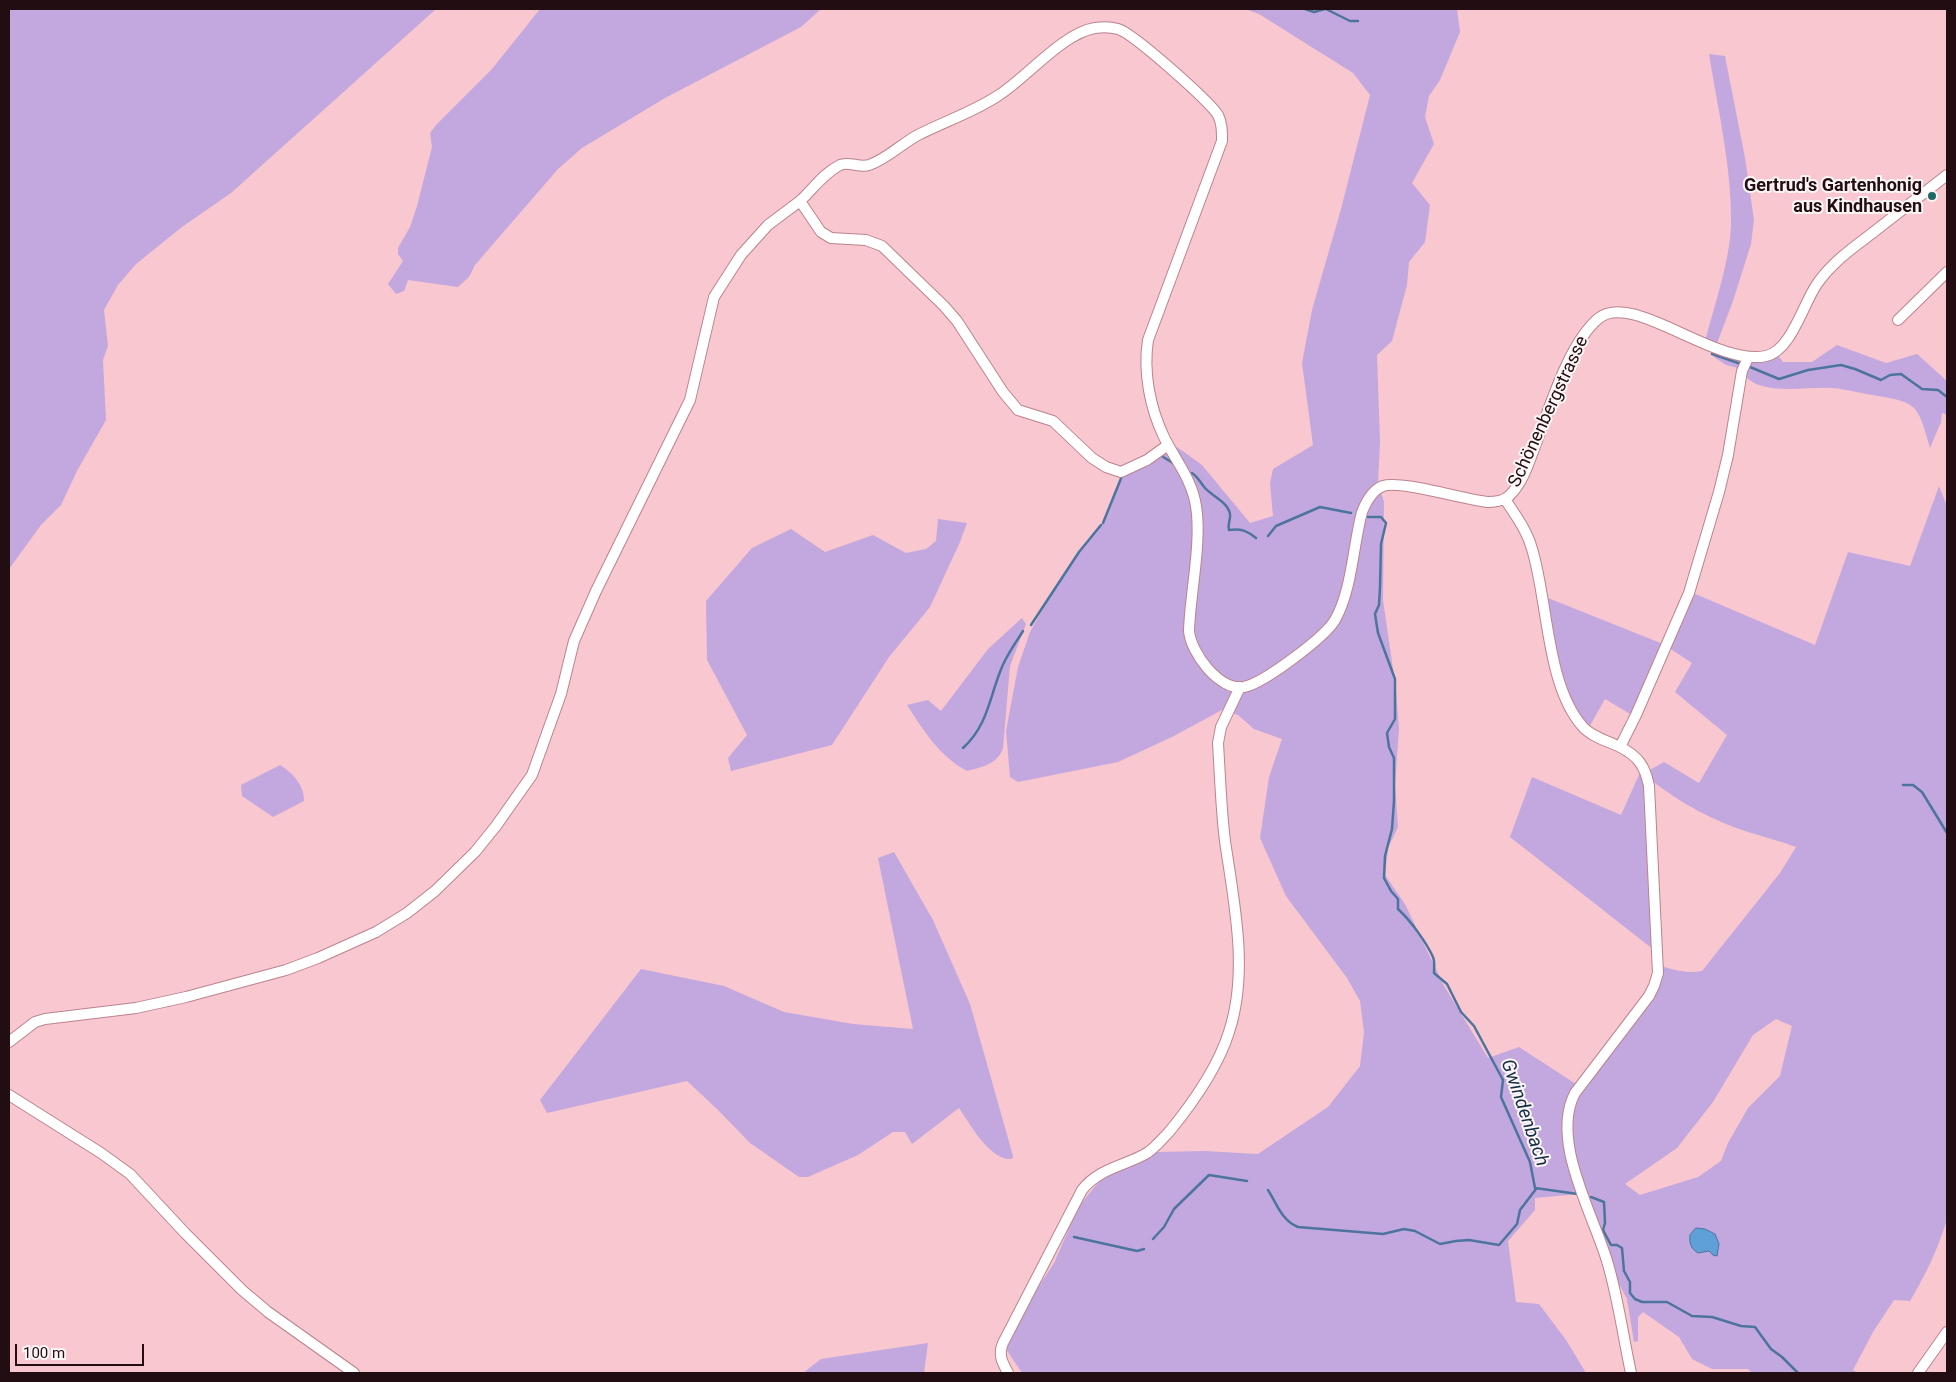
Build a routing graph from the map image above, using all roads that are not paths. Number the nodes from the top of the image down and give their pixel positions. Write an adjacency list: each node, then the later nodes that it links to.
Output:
1 (1947, 175): 5 (street, Schönenbergstrasse)
2 (800, 201): 6 (street); 6 (street); 10 (street)
3 (1947, 272): 4 (street)
4 (1898, 320)
5 (1748, 358): 7 (street, Schönenbergstrasse); 9 (street)
6 (1168, 445): 8 (street)
7 (1505, 499): 8 (street, Schönenbergstrasse); 9 (street)
8 (1240, 687): 14 (street)
9 (1620, 747): 15 (street)
10 (9, 1042)
11 (9, 1095): 13 (street)
12 (1947, 1332): 16 (street)
13 (354, 1373)
14 (1008, 1373)
15 (1631, 1373)
16 (1918, 1373)

